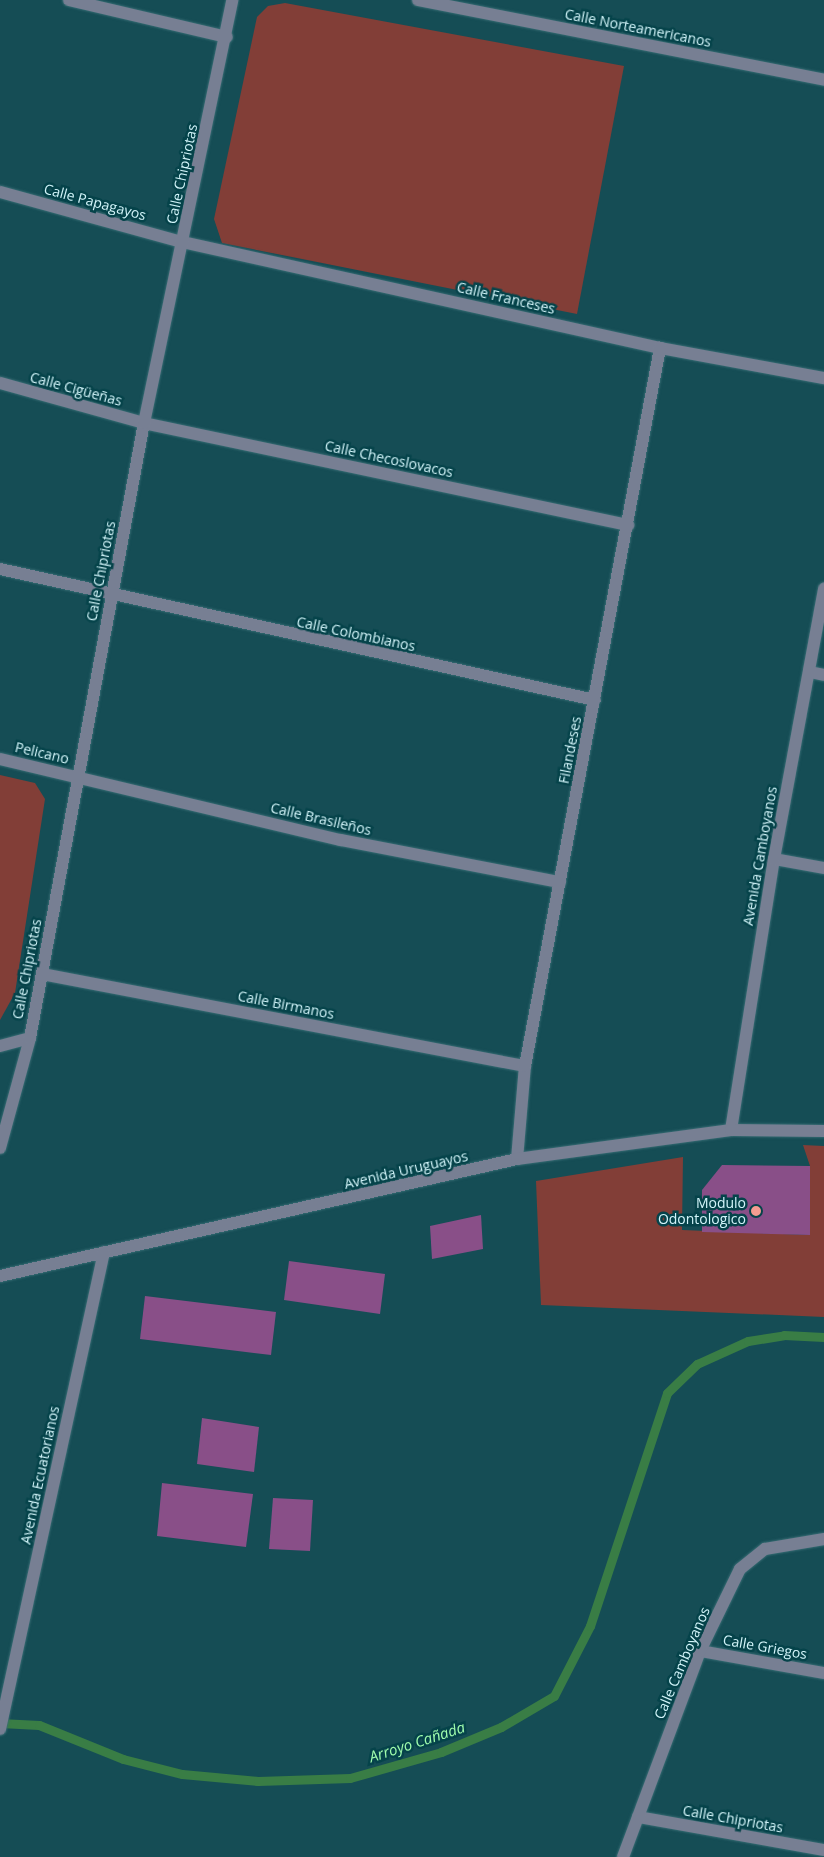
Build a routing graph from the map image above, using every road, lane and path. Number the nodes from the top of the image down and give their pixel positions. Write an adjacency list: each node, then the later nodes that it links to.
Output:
1 (68, 0): 4 (street)
2 (232, 0): 4 (street, Calle Chipriotas)
3 (418, 0): 5 (street, Calle Norteamericanos)
4 (227, 37): 7 (street, Calle Chipriotas)
5 (824, 80)
6 (0, 192): 7 (street, Calle Papagayos)
7 (182, 242): 8 (street, Calle Franceses); 11 (street, Calle Chipriotas)
8 (660, 348): 9 (street, Calle Franceses); 12 (street, Filandeses)
9 (824, 378)
10 (0, 383): 11 (street, Calle Cigüeñas)
11 (144, 423): 12 (street, Calle Checoslovacos); 15 (street, Calle Chipriotas)
12 (628, 525): 18 (street, Filandeses)
13 (0, 569): 15 (street, Calle Colombianos)
14 (824, 589): 16 (street, Avenida Camboyanos)
15 (112, 597): 18 (street, Calle Colombianos); 20 (street, Calle Chipriotas)
16 (810, 672): 17 (street); 21 (street, Avenida Camboyanos)
17 (824, 675)
18 (595, 700): 23 (street, Filandeses)
19 (0, 759): 20 (street, Pelicano)
20 (78, 777): 23 (street, Calle Brasileños); 24 (street, Calle Chipriotas)
21 (774, 858): 22 (street); 28 (street, Avenida Camboyanos)
22 (824, 868)
23 (560, 882): 27 (street, Filandeses)
24 (42, 974): 25 (street, Calle Chipriotas); 27 (street, Calle Birmanos)
25 (30, 1038): 26 (street); 30 (street, Calle Chipriotas)
26 (0, 1046)
27 (525, 1066): 31 (street, Filandeses)
28 (731, 1130): 29 (street, Avenida Uruguayos); 31 (street, Avenida Uruguayos)
29 (824, 1131)
30 (0, 1148)
31 (517, 1159): 32 (street, Avenida Uruguayos)
32 (104, 1252): 33 (street, Avenida Uruguayos); 37 (street, Avenida Ecuatorianos)
33 (0, 1276)
34 (824, 1539): 35 (street, Calle Camboyanos)
35 (700, 1651): 36 (street, Calle Griegos); 38 (street, Calle Camboyanos)
36 (824, 1674)
37 (0, 1729)
38 (638, 1817): 39 (street, Calle Chipriotas); 40 (street, Calle Camboyanos)
39 (824, 1850)
40 (623, 1857)

